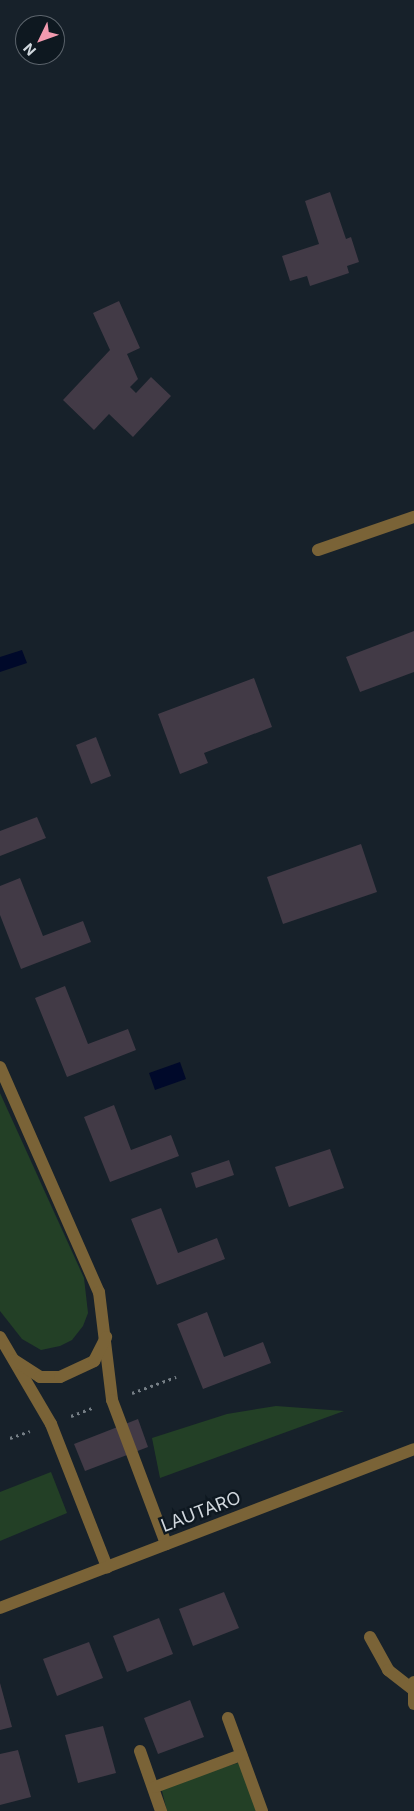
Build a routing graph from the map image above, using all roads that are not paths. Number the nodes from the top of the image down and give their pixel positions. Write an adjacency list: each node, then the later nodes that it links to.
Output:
1 (414, 517): 2 (street)
2 (318, 550)
3 (0, 1067): 5 (street)
4 (0, 1337): 6 (street)
5 (106, 1337): 6 (street); 8 (street)
6 (14, 1360): 9 (street)
7 (414, 1449): 8 (street, LAUTARO)
8 (166, 1544): 9 (street, LAUTARO)
9 (107, 1567): 10 (street, LAUTARO)
10 (0, 1608)
11 (370, 1637): 12 (street)
12 (413, 1685): 13 (street)
13 (414, 1704)
14 (228, 1718): 16 (street)
15 (140, 1751): 17 (street)
16 (241, 1755): 17 (street); 19 (street)
17 (155, 1786): 18 (street)
18 (161, 1811)
19 (262, 1811)

